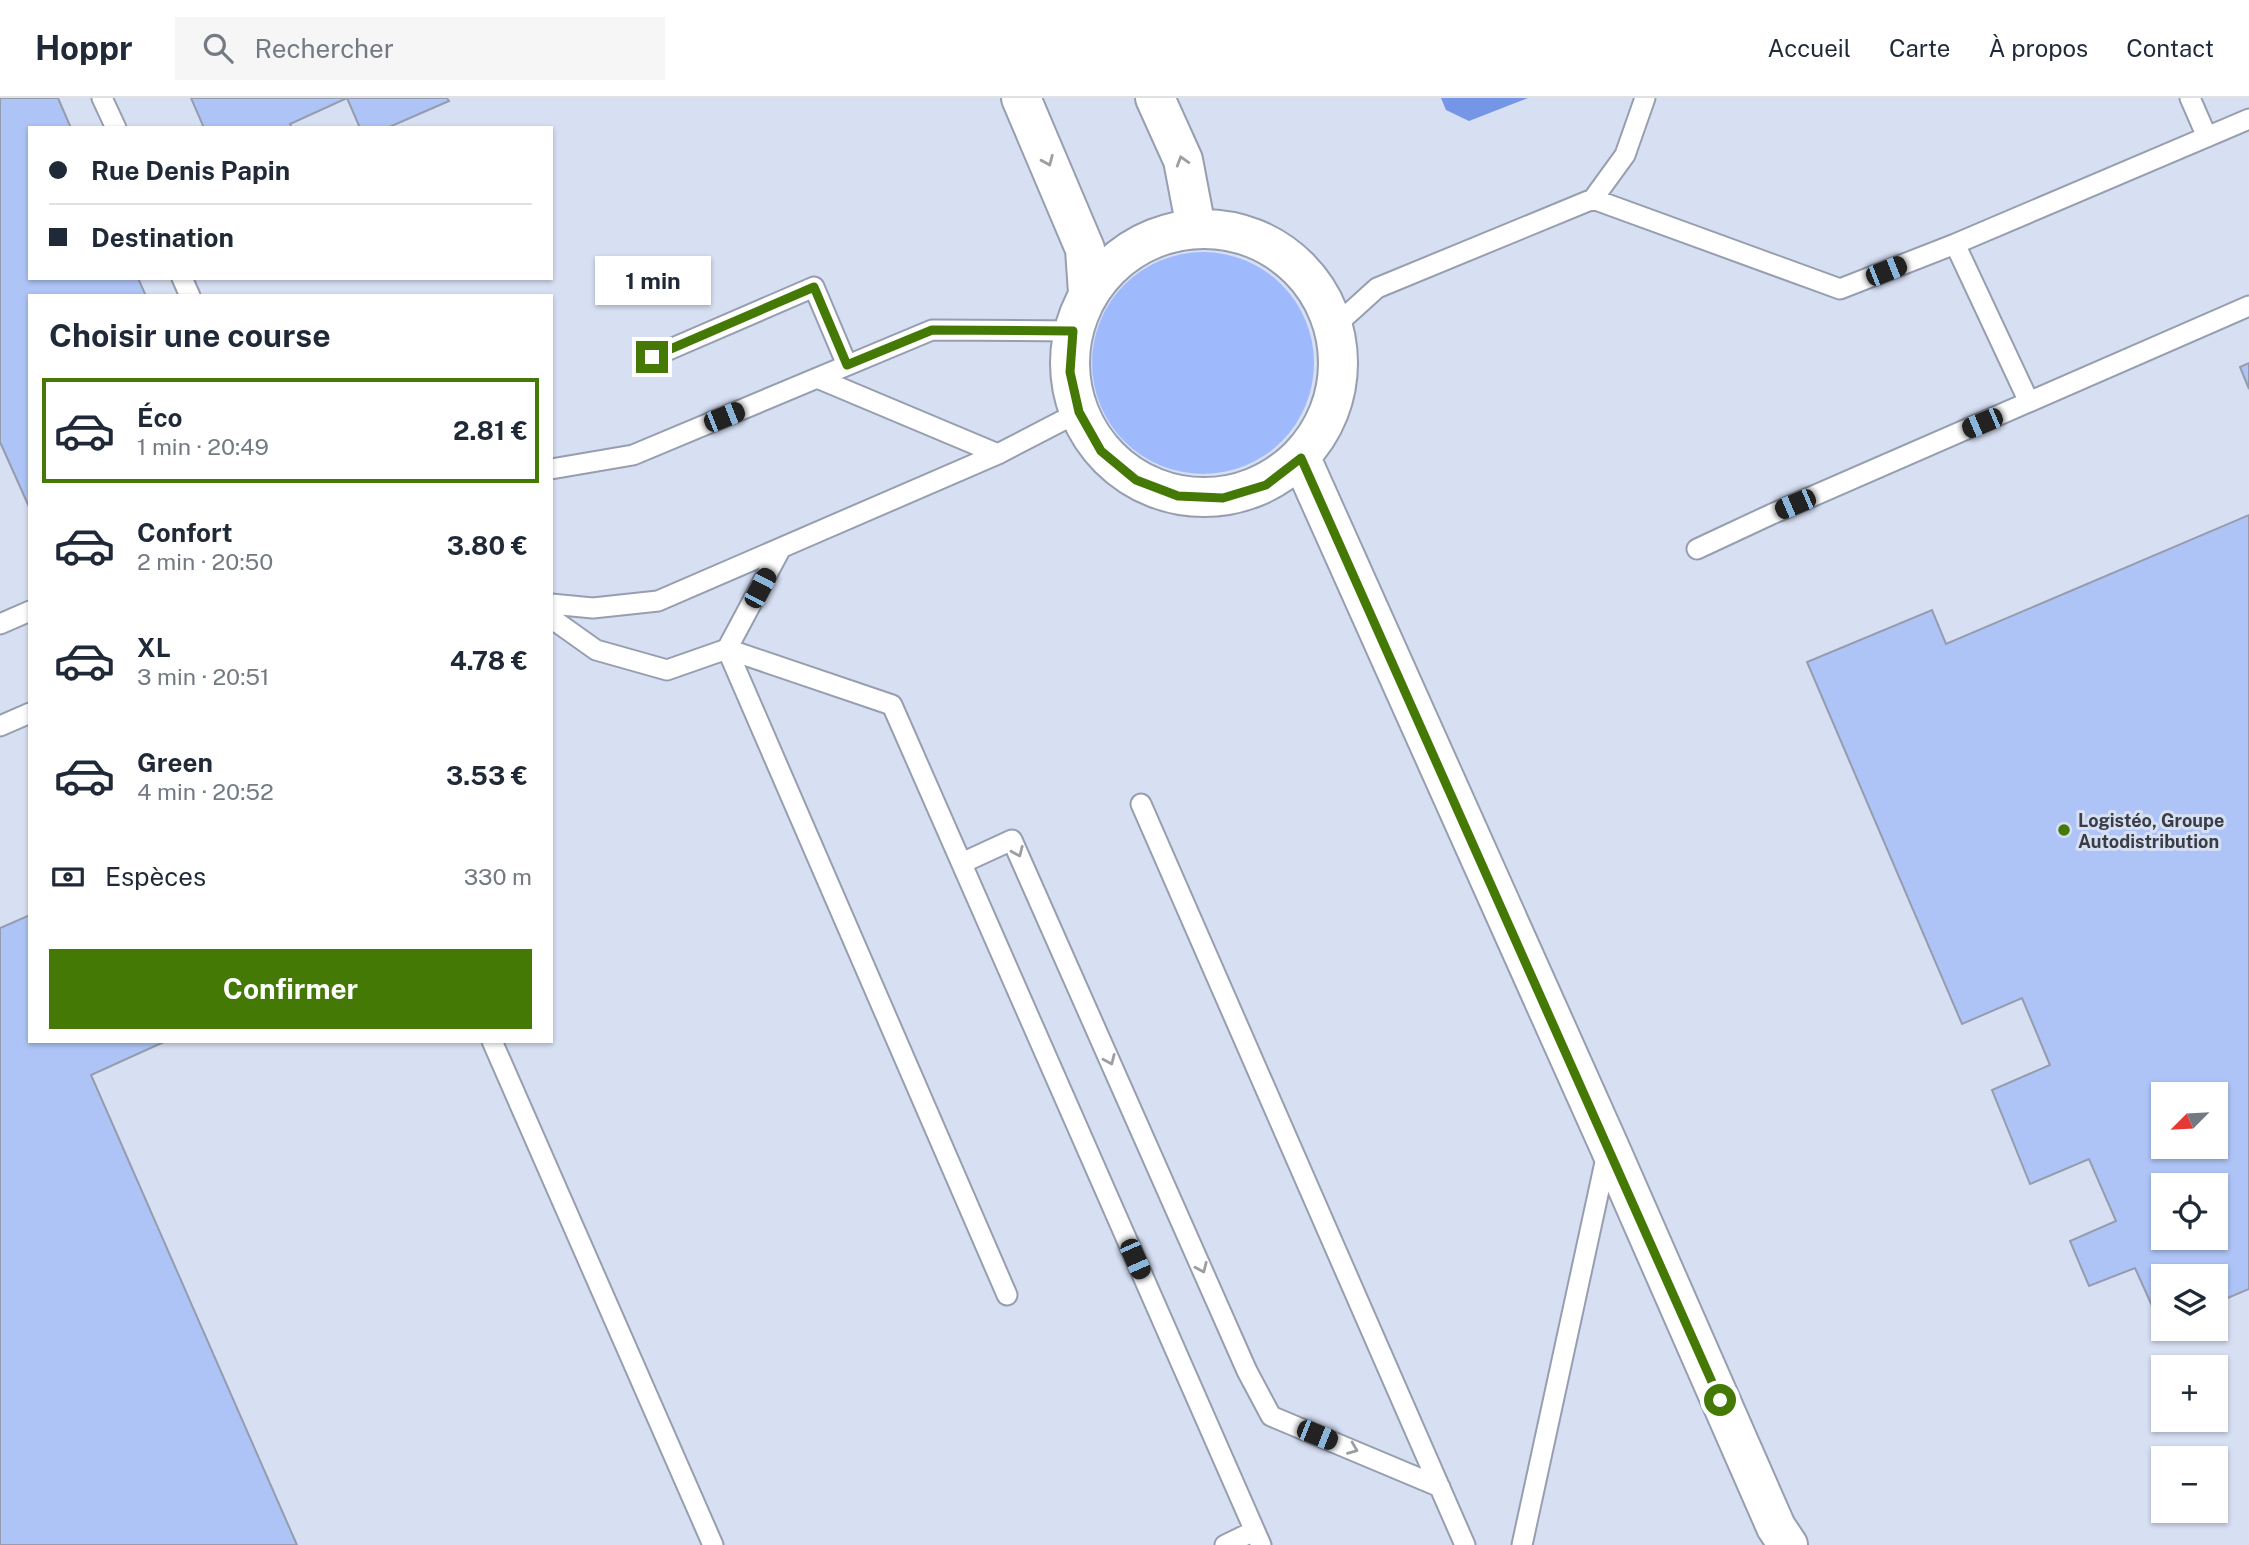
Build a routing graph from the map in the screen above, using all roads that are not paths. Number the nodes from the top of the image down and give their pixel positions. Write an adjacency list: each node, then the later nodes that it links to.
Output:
1 (102, 98): 7 (lane)
2 (1021, 98): 12 (street, one-way to 12)
3 (1155, 98): 10 (street, one-way to 3)
4 (1645, 98): 9 (lane)
5 (2190, 98): 8 (lane)
6 (2249, 119): 8 (lane)
7 (115, 126)
8 (2207, 137): 11 (lane)
9 (1593, 199): 11 (lane); 14 (lane)
10 (1196, 228): 12 (street); 14 (street)
11 (1955, 244): 19 (lane)
12 (1088, 293): 15 (street)
13 (2249, 306): 19 (lane)
14 (1335, 326): 22 (street)
15 (1073, 331): 17 (lane); 20 (street)
16 (652, 357): 17 (lane)
17 (847, 365): 18 (lane)
18 (817, 378): 21 (lane); 23 (lane)
19 (2029, 402): 25 (lane)
20 (1079, 412): 21 (lane); 22 (street)
21 (999, 454): 24 (lane)
22 (1301, 458): 36 (street)
23 (553, 469)
24 (781, 548): 26 (lane); 30 (lane)
25 (1697, 549)
26 (553, 604)
27 (28, 612): 29 (lane)
28 (553, 619): 30 (lane)
29 (0, 624)
30 (727, 649): 34 (lane); 37 (lane)
31 (28, 714): 32 (lane)
32 (0, 726)
33 (1141, 804): 38 (lane)
34 (962, 863): 38 (lane, one-way to 38); 39 (lane)
35 (493, 1043): 40 (lane)
36 (1609, 1146): 43 (lane); 44 (street)
37 (1007, 1295)
38 (1440, 1487): 42 (lane)
39 (1258, 1538): 41 (lane)
40 (713, 1545)
41 (1225, 1545)
42 (1465, 1545)
43 (1522, 1545)
44 (1788, 1545)

